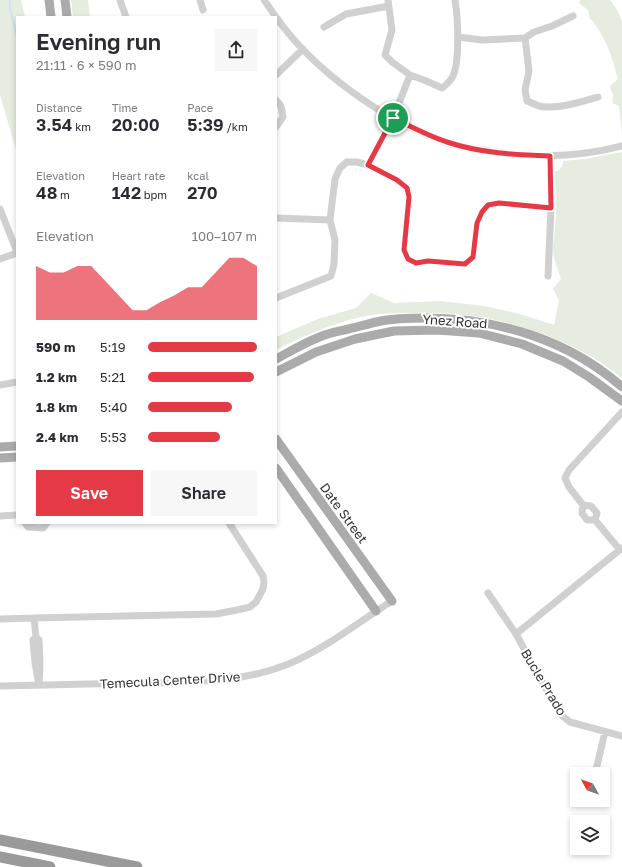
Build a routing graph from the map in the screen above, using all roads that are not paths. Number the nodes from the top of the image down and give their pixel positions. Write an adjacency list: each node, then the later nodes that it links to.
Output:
1 (49, 0): 9 (main road)
2 (65, 0): 10 (main road)
3 (120, 0): 11 (street)
4 (200, 0): 8 (street)
5 (264, 0): 12 (street)
6 (455, 0): 16 (street)
7 (388, 3): 15 (street); 20 (street)
8 (203, 10)
9 (51, 16)
10 (67, 16)
11 (126, 16)
12 (275, 16)
13 (573, 16): 17 (street)
14 (277, 18): 18 (street)
15 (324, 27)
16 (458, 37): 17 (street); 20 (street)
17 (525, 38): 21 (street)
18 (303, 49): 19 (street); 23 (street)
19 (277, 74)
20 (410, 75): 23 (street)
21 (598, 97)
22 (277, 101): 24 (street)
23 (393, 118): 26 (street); 27 (street)
24 (277, 125)
25 (622, 146): 26 (street)
26 (550, 156): 28 (street)
27 (368, 165): 28 (street); 31 (street)
28 (551, 208): 35 (street)
29 (0, 209): 32 (street)
30 (277, 218): 31 (street)
31 (330, 220): 36 (street)
32 (16, 249)
33 (16, 252): 34 (street)
34 (0, 259)
35 (548, 276)
36 (277, 298)
37 (277, 359): 41 (main road, Ynez Road)
38 (277, 372): 42 (main road, Ynez Road)
39 (16, 382): 40 (street)
40 (0, 385)
41 (622, 387)
42 (622, 402)
43 (622, 412): 50 (street, Bucle Prado)
44 (277, 440): 59 (main road, Date Street)
45 (16, 446): 46 (main road)
46 (0, 447)
47 (16, 457): 48 (main road)
48 (0, 458)
49 (277, 469): 60 (main road)
50 (583, 505): 53 (street, Bucle Prado); 53 (street, Bucle Prado)
51 (16, 515): 52 (street)
52 (0, 516)
53 (595, 520): 57 (street, Bucle Prado)
54 (26, 524): 55 (street)
55 (46, 524)
56 (231, 524): 61 (street)
57 (621, 549): 63 (street, Bucle Prado)
58 (488, 593): 63 (street, Bucle Prado)
59 (392, 601): 60 (street, Temecula Center Drive)
60 (376, 611): 64 (street, Temecula Center Drive)
61 (34, 618): 62 (street); 64 (street)
62 (0, 619)
63 (516, 634): 66 (street, Bucle Prado)
64 (39, 685): 65 (street, Temecula Center Drive)
65 (0, 686)
66 (605, 732): 67 (street, Bucle Prado); 68 (street)
67 (622, 736)
68 (597, 767)
69 (0, 840): 72 (highway)
70 (0, 857): 71 (highway)
71 (50, 867)
72 (136, 867)

